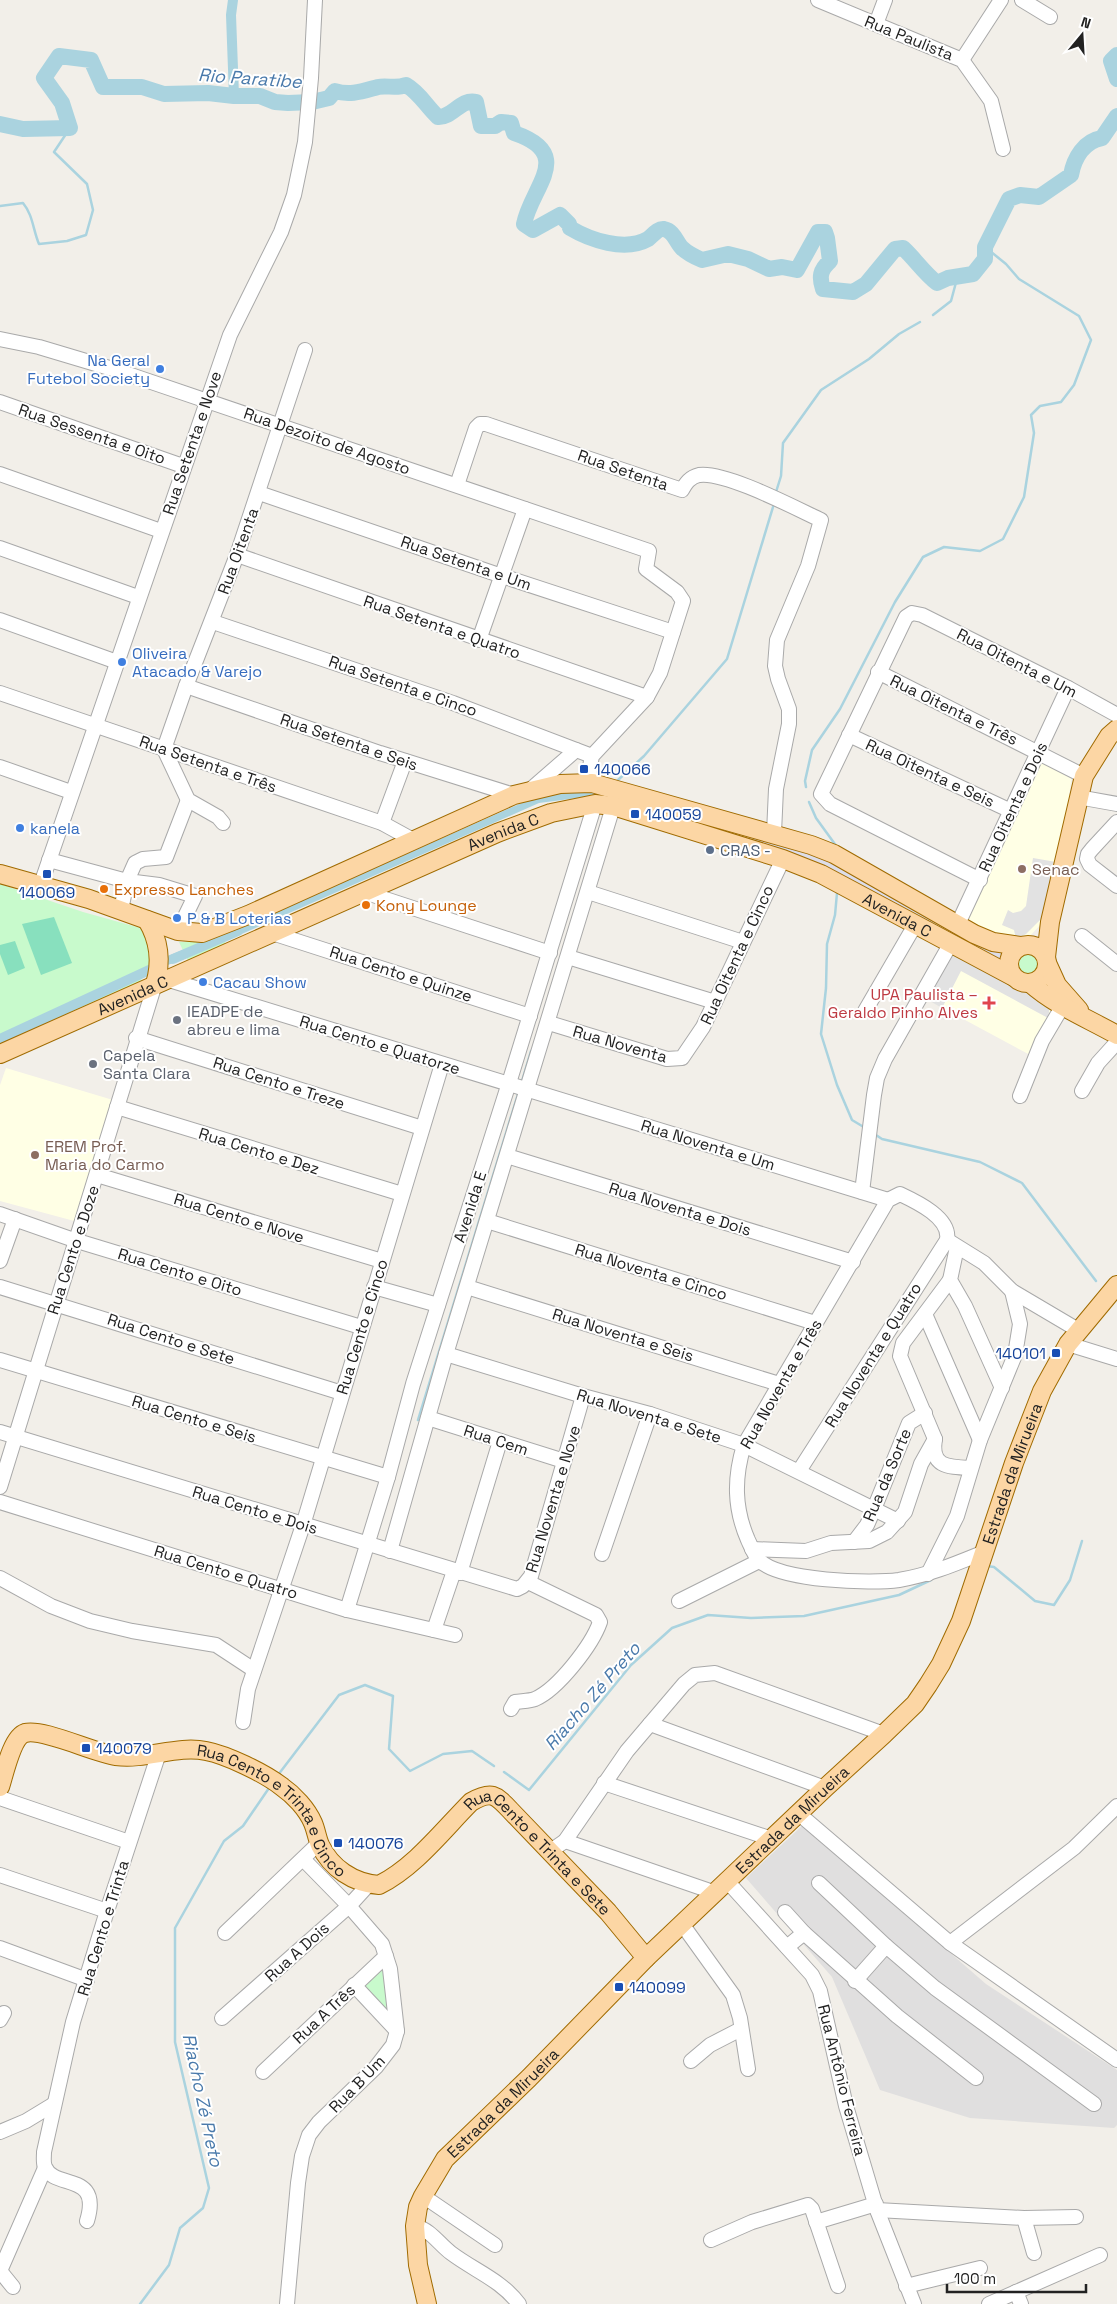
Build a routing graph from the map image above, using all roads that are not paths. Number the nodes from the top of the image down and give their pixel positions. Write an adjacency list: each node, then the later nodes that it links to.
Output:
1 (315, 0): 12 (street, Rua Setenta e Nove)
2 (818, 0): 7 (street, Rua Paulista)
3 (885, 0): 7 (street)
4 (1002, 0): 8 (street)
5 (1022, 0): 6 (street)
6 (1050, 17)
7 (876, 24): 8 (street, Rua Paulista)
8 (962, 60): 9 (street, Rua Paulista)
9 (1003, 149)
10 (0, 339): 12 (street, Rua Dezoito de Agosto)
11 (305, 350): 14 (street, Rua Oitenta)
12 (206, 400): 14 (street, Rua Dezoito de Agosto); 15 (street, Rua Setenta e Nove)
13 (0, 402): 15 (street, Rua Sessenta e Oito)
14 (280, 424): 17 (street, Rua Dezoito de Agosto); 18 (street, Rua Oitenta)
15 (184, 466): 20 (street, Rua Setenta e Nove)
16 (0, 474): 20 (street)
17 (457, 485): 19 (street, Rua Dezoito de Agosto); 60 (street, Rua Setenta)
18 (259, 493): 22 (street, Rua Oitenta); 23 (street, Rua Setenta e Um)
19 (525, 509): 23 (street); 27 (street, Rua Dezoito de Agosto)
20 (161, 531): 24 (street, Rua Setenta e Nove)
21 (0, 548): 24 (street)
22 (237, 555): 26 (street, Rua Oitenta); 28 (street, Rua Setenta e Quatro)
23 (502, 576): 27 (street, Rua Setenta e Um); 28 (street)
24 (138, 597): 29 (street, Rua Setenta e Nove)
25 (0, 620): 29 (street)
26 (213, 622): 31 (street, Rua Oitenta); 40 (street, Rua Setenta e Cinco)
27 (673, 632): 34 (street)
28 (479, 640): 34 (street, Rua Setenta e Quatro)
29 (117, 662): 36 (street, Rua Setenta e Nove)
30 (878, 672): 32 (street, Rua Oitenta e Um); 38 (street); 41 (street, Rua Oitenta e Três)
31 (186, 686): 39 (street, Rua Oitenta); 43 (street, Rua Setenta e Seis)
32 (1068, 688): 35 (street, Rua Oitenta e Um); 41 (street, Rua Oitenta e Dois)
33 (0, 693): 36 (street, Rua Setenta e Três)
34 (647, 697): 42 (street)
35 (1117, 715)
36 (94, 727): 39 (street, Rua Setenta e Três); 48 (street, Rua Setenta e Nove)
37 (1117, 728): 45 (main road)
38 (849, 736): 55 (street, Rua Oitenta e Seis); 66 (street)
39 (164, 749): 51 (street); 58 (street, Rua Setenta e Três)
40 (576, 750): 42 (street, Rua Setenta e Cinco); 49 (street)
41 (1039, 752): 45 (street, Rua Oitenta e Três); 55 (street, Rua Oitenta e Dois)
42 (592, 756): 46 (street)
43 (405, 761): 49 (street, Rua Setenta e Seis); 58 (street)
44 (0, 768): 48 (street)
45 (1084, 776): 50 (main road)
46 (592, 783): 47 (main road, Avenida C); 49 (main road, Avenida C)
47 (618, 789): 54 (street, Avenida E); 59 (main road, Avenida C)
48 (71, 792): 64 (street, Rua Setenta e Nove)
49 (522, 792): 61 (main road, Avenida C)
50 (1078, 798): 53 (street); 74 (main road)
51 (188, 800): 57 (street); 67 (street)
52 (595, 804): 54 (main road, Avenida C); 71 (main road, Avenida C); 83 (street, Avenida E)
53 (1117, 804)
54 (613, 806): 62 (main road, Avenida C); 70 (street, Avenida E)
55 (1011, 811): 66 (street, Rua Oitenta e Dois)
56 (1117, 822): 69 (street)
57 (223, 823)
58 (382, 823): 61 (street, Rua Setenta e Três)
59 (751, 828): 60 (main road, Avenida C); 62 (main road)
60 (774, 833): 76 (main road, Avenida C)
61 (413, 840): 77 (main road, Avenida C)
62 (745, 847): 63 (main road, Avenida C)
63 (783, 859): 75 (main road, Avenida C); 80 (street, Rua Oitenta e Cinco)
64 (49, 860): 67 (street); 68 (street, Rua Setenta e Nove)
65 (1, 875): 68 (main road, Avenida C)
66 (980, 880): 76 (street, Rua Oitenta e Dois)
67 (127, 881): 72 (street); 77 (street)
68 (41, 884): 72 (main road, Avenida C)
69 (1117, 886)
70 (588, 892): 80 (street); 84 (street, Avenida E)
71 (367, 893): 78 (main road, Avenida C); 83 (street)
72 (121, 910): 73 (main road, Avenida C)
73 (147, 920): 77 (main road, Avenida C); 87 (main road)
74 (1050, 922): 82 (main road); 85 (main road)
75 (915, 925): 81 (main road, Avenida C); 92 (street)
76 (957, 926): 82 (main road, Avenida C)
77 (174, 930)
78 (272, 933): 87 (main road, Avenida C); 93 (street, Rua Cento e Quinze)
79 (1082, 936): 86 (street)
80 (743, 942): 90 (street, Rua Oitenta e Cinco)
81 (950, 943): 88 (main road, Avenida C); 110 (street)
82 (1022, 945): 85 (main road); 88 (main road)
83 (550, 953): 93 (street, Avenida E)
84 (568, 957): 90 (street); 95 (street, Avenida E)
85 (1047, 960): 89 (main road); 94 (main road)
86 (1117, 964)
87 (159, 972): 97 (street, Rua Cento e Doze); 100 (main road, Avenida C); 101 (street, Rua Cento e Quatorze)
88 (1012, 976): 89 (main road)
89 (1030, 983): 91 (main road)
90 (715, 1002): 99 (street, Rua Oitenta e Cinco)
91 (1062, 1007): 94 (main road); 105 (street)
92 (865, 1011)
93 (530, 1016): 102 (street, Avenida E)
94 (1087, 1017): 96 (main road)
95 (549, 1023): 99 (street, Rua Noventa); 103 (street, Avenida E)
96 (1117, 1035)
97 (136, 1038): 106 (street, Rua Cento e Doze); 107 (street, Rua Cento e Treze)
98 (1117, 1042): 104 (street)
99 (689, 1050)
100 (0, 1054)
101 (442, 1064): 102 (street, Rua Cento e Quatorze); 107 (street, Rua Cento e Cinco)
102 (509, 1083): 103 (street, Rua Cento e Quatorze); 128 (street, Avenida E)
103 (528, 1089): 108 (street, Avenida E); 110 (street, Rua Noventa e Um)
104 (1082, 1091)
105 (1020, 1096)
106 (117, 1108): 109 (street, Rua Cento e Doze); 111 (street, Rua Cento e Dez)
107 (422, 1128): 111 (street, Rua Cento e Cinco)
108 (507, 1156): 115 (street, Avenida E); 120 (street, Rua Noventa e Dois)
109 (97, 1175): 116 (street, Rua Cento e Doze); 119 (street, Rua Cento e Nove)
110 (862, 1192): 112 (street, Rua Noventa e Um)
111 (402, 1194): 119 (street, Rua Cento e Cinco)
112 (888, 1200): 117 (street); 120 (street, Rua Noventa e Três)
113 (0, 1214): 114 (street, Rua Cento e Oito)
114 (15, 1219): 116 (street, Rua Cento e Oito); 118 (street)
115 (487, 1221): 125 (street, Avenida E); 130 (street, Rua Noventa e Cinco)
116 (74, 1240): 127 (street, Rua Cento e Doze); 131 (street, Rua Cento e Oito)
117 (952, 1243): 121 (street); 126 (street); 154 (street, Rua Noventa e Quatro)
118 (0, 1261)
119 (382, 1261): 124 (street, Rua Cento e Cinco)
120 (853, 1262): 130 (street, Rua Noventa e Três)
121 (950, 1280): 129 (street); 139 (street)
122 (1117, 1285): 132 (main road, Estrada da Mirueira)
123 (0, 1287): 127 (street, Rua Cento e Sete)
124 (374, 1287): 128 (street); 131 (street, Rua Cento e Cinco)
125 (467, 1287): 134 (street, Avenida E); 138 (street, Rua Noventa e Seis)
126 (1012, 1291): 132 (street); 139 (street)
127 (56, 1303): 137 (street, Rua Cento e Doze); 140 (street, Rua Cento e Sete)
128 (438, 1305): 155 (street, Avenida E)
129 (926, 1314): 143 (street); 148 (street)
130 (816, 1323): 138 (street, Rua Noventa e Três)
131 (362, 1327): 140 (street, Rua Cento e Cinco)
132 (1078, 1330): 133 (main road, Estrada da Mirueira)
133 (1068, 1344): 135 (street); 165 (main road, Estrada da Mirueira)
134 (446, 1354): 141 (street, Rua Noventa e Sete); 144 (street, Avenida E)
135 (1117, 1359)
136 (0, 1360): 137 (street, Rua Cento e Seis)
137 (35, 1372): 146 (street, Rua Cento e Doze); 151 (street, Rua Cento e Seis)
138 (780, 1384): 150 (street, Rua Noventa e Três)
139 (1002, 1388): 148 (street)
140 (342, 1393): 151 (street, Rua Cento e Cinco)
141 (583, 1396): 142 (street, Rua Noventa e Sete); 152 (street, Rua Noventa e Nove)
142 (650, 1414): 150 (street, Rua Noventa e Sete); 164 (street)
143 (925, 1414): 147 (street); 158 (street, Rua da Sorte)
144 (428, 1418): 149 (street, Rua Cem); 163 (street, Avenida E)
145 (0, 1432): 146 (street, Rua Cento e Dois)
146 (14, 1436): 156 (street, Rua Cento e Doze); 160 (street, Rua Cento e Dois)
147 (935, 1439): 153 (street); 159 (street)
148 (980, 1440): 153 (street)
149 (500, 1441): 152 (street, Rua Cem); 167 (street)
150 (744, 1444): 154 (street, Rua Noventa e Sete); 166 (street, Rua Noventa e Três)
151 (322, 1458): 155 (street, Rua Cento e Seis); 160 (street, Rua Cento e Cinco)
152 (564, 1461): 170 (street, Rua Noventa e Nove)
153 (971, 1468): 168 (street)
154 (799, 1471): 158 (street, Rua Noventa e Sete)
155 (388, 1477): 162 (street, Avenida E)
156 (0, 1487)
157 (0, 1502): 172 (street, Rua Cento e Quatro)
158 (874, 1509): 159 (street, Rua Noventa e Sete); 161 (street, Rua da Sorte)
159 (898, 1521): 161 (street)
160 (303, 1525): 162 (street, Rua Cento e Dois); 172 (street, Rua Cento e Cinco)
161 (854, 1542): 166 (street)
162 (367, 1545): 163 (street, Rua Cento e Dois); 174 (street, Avenida E)
163 (390, 1551): 167 (street, Rua Cento e Dois)
164 (602, 1554)
165 (982, 1554): 168 (street); 181 (main road, Estrada da Mirueira)
166 (756, 1555): 168 (street); 173 (street)
167 (457, 1572): 171 (street, Rua Cento e Dois); 175 (street)
168 (928, 1574)
169 (0, 1578): 177 (street)
170 (528, 1582): 171 (street, Rua Noventa e Nove); 178 (street)
171 (510, 1588)
172 (281, 1590): 174 (street, Rua Cento e Quatro); 177 (street, Rua Cento e Cinco)
173 (679, 1600)
174 (347, 1610): 175 (street, Rua Cento e Quatro)
175 (434, 1630): 176 (street, Rua Cento e Quatro)
176 (455, 1635)
177 (254, 1670): 179 (street, Rua Cento e Cinco)
178 (511, 1709)
179 (243, 1722)
180 (650, 1724): 181 (street); 183 (street); 185 (street)
181 (884, 1734): 185 (main road, Estrada da Mirueira)
182 (159, 1753): 184 (main road, Rua Cento e Trinta e Cinco); 191 (street, Rua Cento e Trinta); 192 (main road, Rua Cento e Trinta e Cinco)
183 (604, 1783): 189 (street); 190 (street)
184 (0, 1787)
185 (825, 1788): 188 (main road, Estrada da Mirueira)
186 (0, 1798): 191 (street)
187 (1117, 1806): 205 (street)
188 (798, 1813): 189 (main road, Estrada da Mirueira); 205 (street)
189 (772, 1839): 198 (main road, Estrada da Mirueira)
190 (565, 1841): 193 (street); 198 (street)
191 (129, 1842): 200 (street, Rua Cento e Trinta)
192 (319, 1844): 194 (street); 197 (main road, Rua Cento e Trinta e Cinco)
193 (549, 1852): 197 (main road, Rua Cento e Trinta e Sete); 210 (main road, Rua Cento e Trinta e Sete)
194 (304, 1860): 199 (street); 203 (street)
195 (0, 1875): 200 (street)
196 (820, 1883): 206 (street)
197 (374, 1885): 199 (street, Rua A Dois)
198 (722, 1887): 202 (main road, Estrada da Mirueira); 207 (street, Rua Antônio Ferreira)
199 (349, 1906): 209 (street); 214 (street, Rua A Dois)
200 (107, 1911): 211 (street, Rua Cento e Trinta)
201 (785, 1912): 204 (street)
202 (682, 1924): 210 (main road, Estrada da Mirueira); 215 (street)
203 (225, 1933)
204 (804, 1933): 207 (street); 212 (street)
205 (950, 1943): 217 (street)
206 (886, 1946): 212 (street); 223 (street)
207 (786, 1947): 227 (street, Rua Antônio Ferreira)
208 (0, 1948): 211 (street)
209 (386, 1956): 213 (street, Rua A Três); 216 (street)
210 (646, 1958): 226 (main road, Estrada da Mirueira)
211 (87, 1980): 222 (street, Rua Cento e Trinta)
212 (855, 1981): 221 (street)
213 (354, 1985): 216 (street); 220 (street, Rua A Três)
214 (222, 2018)
215 (741, 2029): 218 (street); 219 (street)
216 (397, 2031): 243 (street, Rua B Um)
217 (1117, 2060)
218 (691, 2061)
219 (748, 2068)
220 (263, 2072)
221 (976, 2078)
222 (54, 2104): 224 (street); 225 (street, Rua Cento e Trinta)
223 (1094, 2104)
224 (0, 2132)
225 (45, 2168): 230 (street); 238 (street)
226 (423, 2196): 232 (main road, Estrada da Mirueira); 234 (street)
227 (876, 2207): 229 (street); 231 (street); 240 (street, Rua Antônio Ferreira)
228 (1076, 2217): 229 (street)
229 (1024, 2218): 235 (street)
230 (87, 2221)
231 (816, 2222): 233 (street); 239 (street)
232 (415, 2226): 244 (main road, Estrada da Mirueira); 245 (street)
233 (711, 2240)
234 (495, 2245)
235 (1034, 2253)
236 (1100, 2255): 242 (street)
237 (980, 2268): 240 (street)
238 (0, 2271): 241 (street)
239 (838, 2286)
240 (906, 2286): 246 (street, Rua Antônio Ferreira)
241 (13, 2287)
242 (1019, 2298): 247 (street)
243 (287, 2304)
244 (427, 2304)
245 (520, 2304)
246 (914, 2304)
247 (989, 2304)

